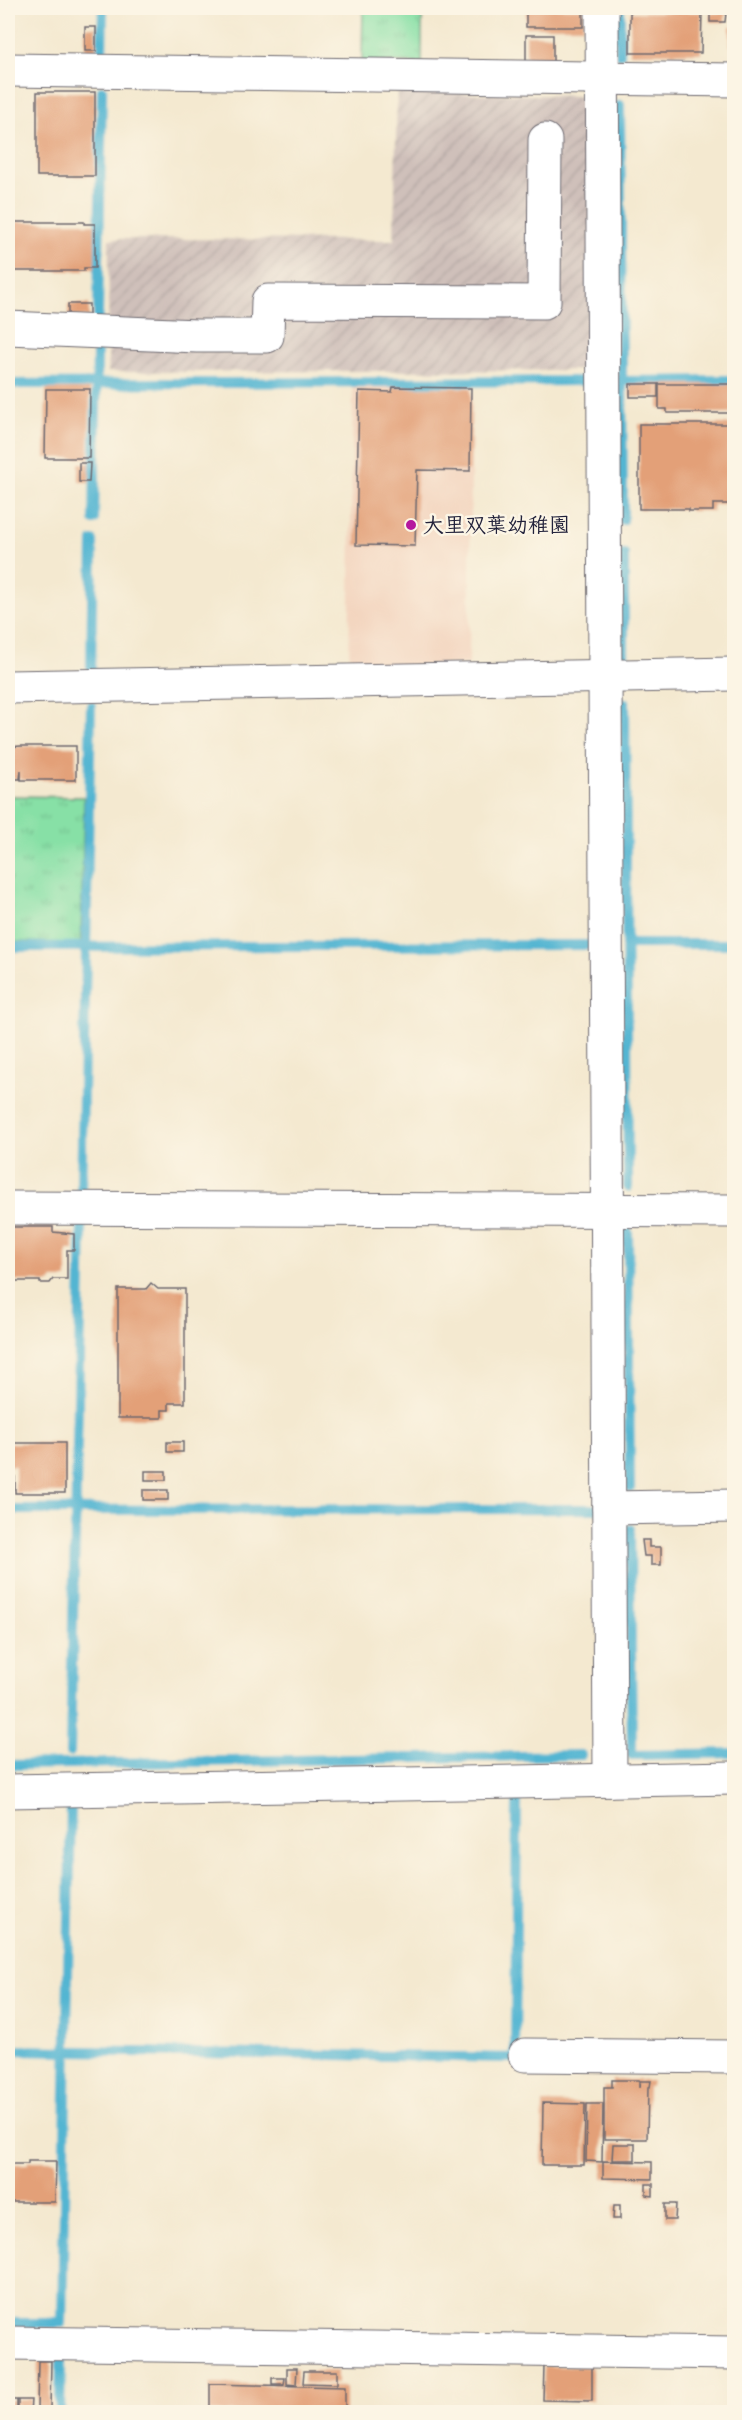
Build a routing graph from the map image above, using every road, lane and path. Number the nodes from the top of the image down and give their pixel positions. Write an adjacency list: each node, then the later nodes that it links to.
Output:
1 (602, 8): 3 (street)
2 (8, 70): 3 (street)
3 (603, 78): 4 (street); 8 (street)
4 (735, 80)
5 (545, 140): 6 (street)
6 (8, 328)
7 (735, 674): 8 (street)
8 (606, 676): 9 (street); 11 (street)
9 (8, 687)
10 (8, 1208): 11 (street)
11 (608, 1211): 12 (street); 14 (street)
12 (735, 1211)
13 (735, 1506): 14 (street)
14 (609, 1508): 16 (street)
15 (735, 1778): 16 (street)
16 (610, 1780): 17 (street)
17 (8, 1791)
18 (525, 2055): 19 (street)
19 (735, 2057)
20 (8, 2343): 21 (street)
21 (735, 2353)

